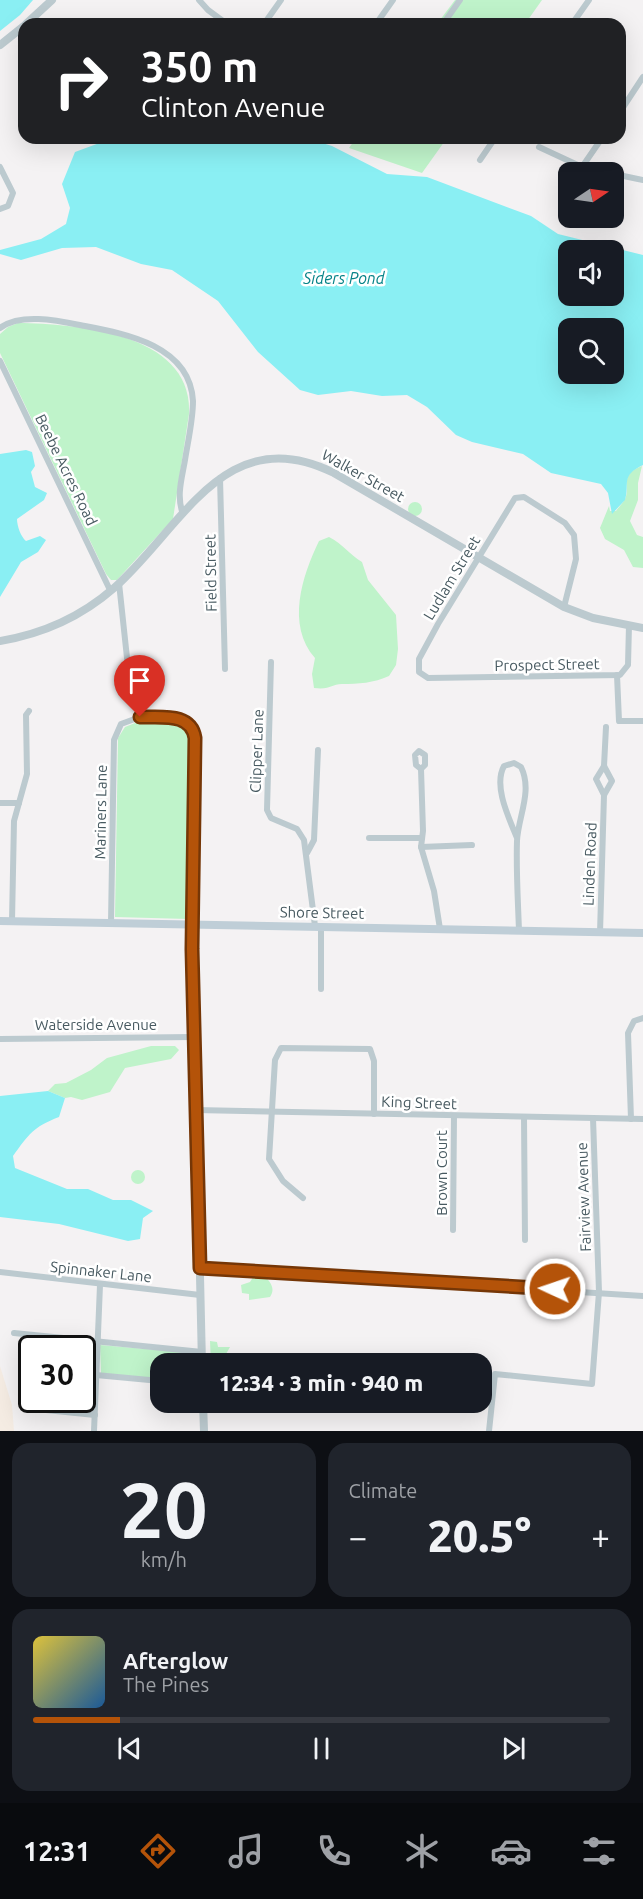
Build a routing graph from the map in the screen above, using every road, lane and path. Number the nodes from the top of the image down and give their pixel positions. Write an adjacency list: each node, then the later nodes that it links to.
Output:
1 (52, 0): 7 (street)
2 (199, 0): 8 (street)
3 (281, 0): 9 (street)
4 (393, 0): 10 (street)
5 (460, 0): 11 (street)
6 (589, 0): 12 (street)
7 (34, 18)
8 (219, 18)
9 (268, 18)
10 (380, 18)
11 (447, 18)
12 (576, 18)
13 (18, 31): 14 (street)
14 (0, 45)
15 (643, 77): 16 (street)
16 (626, 103)
17 (491, 144): 20 (street)
18 (598, 144): 22 (street)
19 (539, 147): 21 (street)
20 (480, 160)
21 (571, 162)
22 (585, 162)
23 (0, 167): 26 (street)
24 (624, 176): 25 (street)
25 (643, 180)
26 (0, 209)
27 (0, 328): 30 (street)
28 (0, 361): 33 (street, Beebe Acres Road)
29 (220, 477): 30 (street, Walker Street); 31 (street, Walker Street); 39 (street, Field Street)
30 (183, 514): 32 (street, Walker Street)
31 (478, 559): 34 (street, Walker Street); 34 (street, Ludlam Street); 41 (street, Ludlam Street)
32 (119, 583): 33 (street, Walker Street); 42 (street)
33 (111, 590): 37 (street, Walker Street)
34 (564, 607): 35 (street, Walker Street)
35 (628, 625): 36 (street, Walker Street); 40 (street, Prospect Street)
36 (643, 628)
37 (0, 641)
38 (271, 662): 57 (street, Clipper Lane)
39 (225, 669)
40 (617, 675): 41 (street, Prospect Street); 44 (street)
41 (422, 676)
42 (130, 686)
43 (29, 711): 51 (street)
44 (643, 721)
45 (606, 727): 47 (street, Linden Road)
46 (318, 750): 57 (street)
47 (604, 766): 49 (street, Linden Road); 49 (street, Linden Road)
48 (421, 769): 53 (street)
49 (604, 795): 65 (street, Linden Road)
50 (0, 802): 51 (street)
51 (19, 803): 59 (street)
52 (369, 838): 53 (street)
53 (422, 838): 56 (street)
54 (517, 838): 54 (street); 64 (street)
55 (472, 845): 56 (street)
56 (421, 846): 63 (street)
57 (307, 854): 62 (street, Clipper Lane)
58 (0, 921): 59 (main road, Shore Street)
59 (12, 921): 60 (main road, Shore Street)
60 (111, 923): 61 (main road, Shore Street); 61 (street, Mariners Lane)
61 (192, 925): 62 (main road, Shore Street); 69 (street)
62 (318, 926): 63 (main road, Shore Street); 67 (street, Clipper Lane)
63 (440, 929): 64 (main road, Shore Street)
64 (519, 931): 65 (main road, Shore Street)
65 (600, 933): 66 (main road, Shore Street)
66 (643, 933)
67 (321, 989)
68 (643, 1018): 77 (street)
69 (193, 1037): 70 (street, Waterside Avenue); 71 (street)
70 (0, 1039)
71 (195, 1110): 72 (street, King Street); 82 (street)
72 (274, 1113): 73 (street, King Street); 73 (street); 79 (street)
73 (374, 1113): 74 (street, King Street)
74 (454, 1116): 75 (street, King Street); 80 (street, Brown Court)
75 (524, 1117): 76 (street, King Street); 81 (street)
76 (593, 1118): 77 (street, King Street); 85 (street, Fairview Avenue)
77 (631, 1119): 78 (street, King Street)
78 (643, 1119)
79 (303, 1198)
80 (453, 1230)
81 (525, 1240)
82 (200, 1268): 85 (street); 86 (street)
83 (0, 1272): 84 (street, Spinnaker Lane)
84 (100, 1284): 86 (street, Spinnaker Lane); 89 (street)
85 (599, 1292): 87 (street); 98 (street, Fairview Avenue)
86 (200, 1295): 90 (street)
87 (643, 1296)
88 (14, 1333): 89 (street)
89 (97, 1341): 90 (street); 91 (street)
90 (202, 1352)
91 (96, 1375): 92 (street)
92 (150, 1380)
93 (75, 1413): 95 (street)
94 (203, 1413): 97 (street)
95 (95, 1415): 96 (street)
96 (94, 1431)
97 (204, 1431)
98 (489, 1431)

